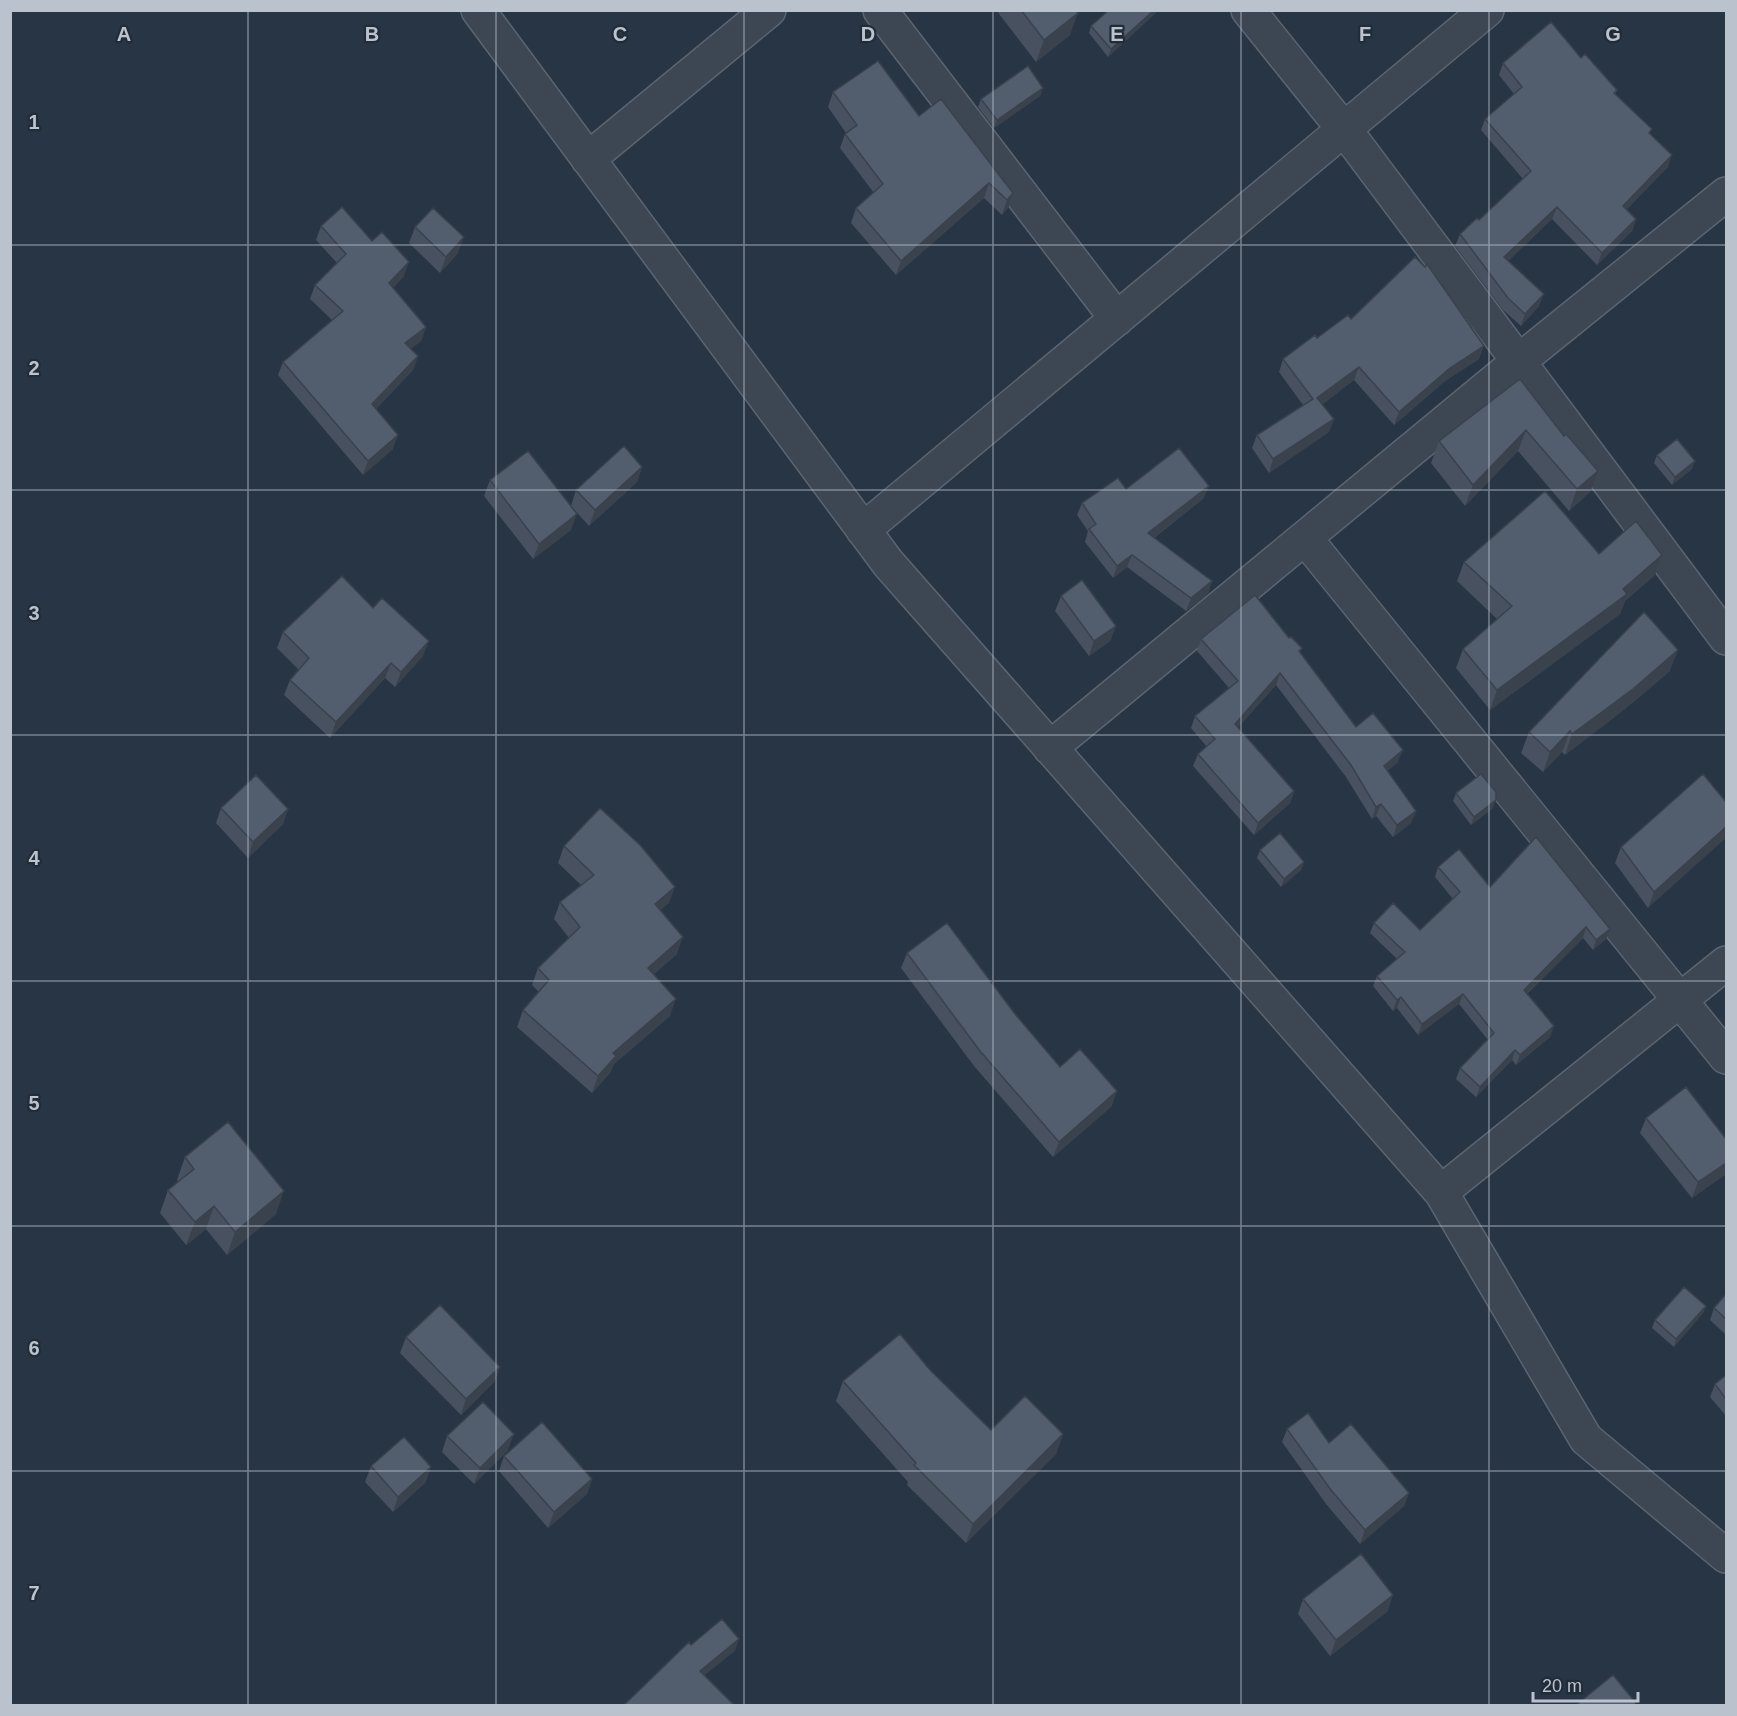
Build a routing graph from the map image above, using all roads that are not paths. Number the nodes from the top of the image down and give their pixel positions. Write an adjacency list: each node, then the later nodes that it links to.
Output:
1 (478, 10): 7 (street)
2 (769, 10): 7 (street)
3 (880, 10): 9 (street)
4 (1248, 10): 6 (street)
5 (1487, 10): 6 (street)
6 (1344, 129): 9 (street); 10 (street)
7 (588, 159): 11 (street)
8 (1726, 194): 10 (street)
9 (1117, 319): 11 (street)
10 (1519, 361): 12 (street); 13 (street)
11 (863, 530): 14 (street)
12 (1305, 538): 14 (street); 16 (street)
13 (1722, 620)
14 (1050, 748): 18 (street)
15 (1726, 963): 16 (street)
16 (1680, 1000): 17 (street); 18 (street)
17 (1726, 1057)
18 (1441, 1192): 19 (street)
19 (1726, 1556)

